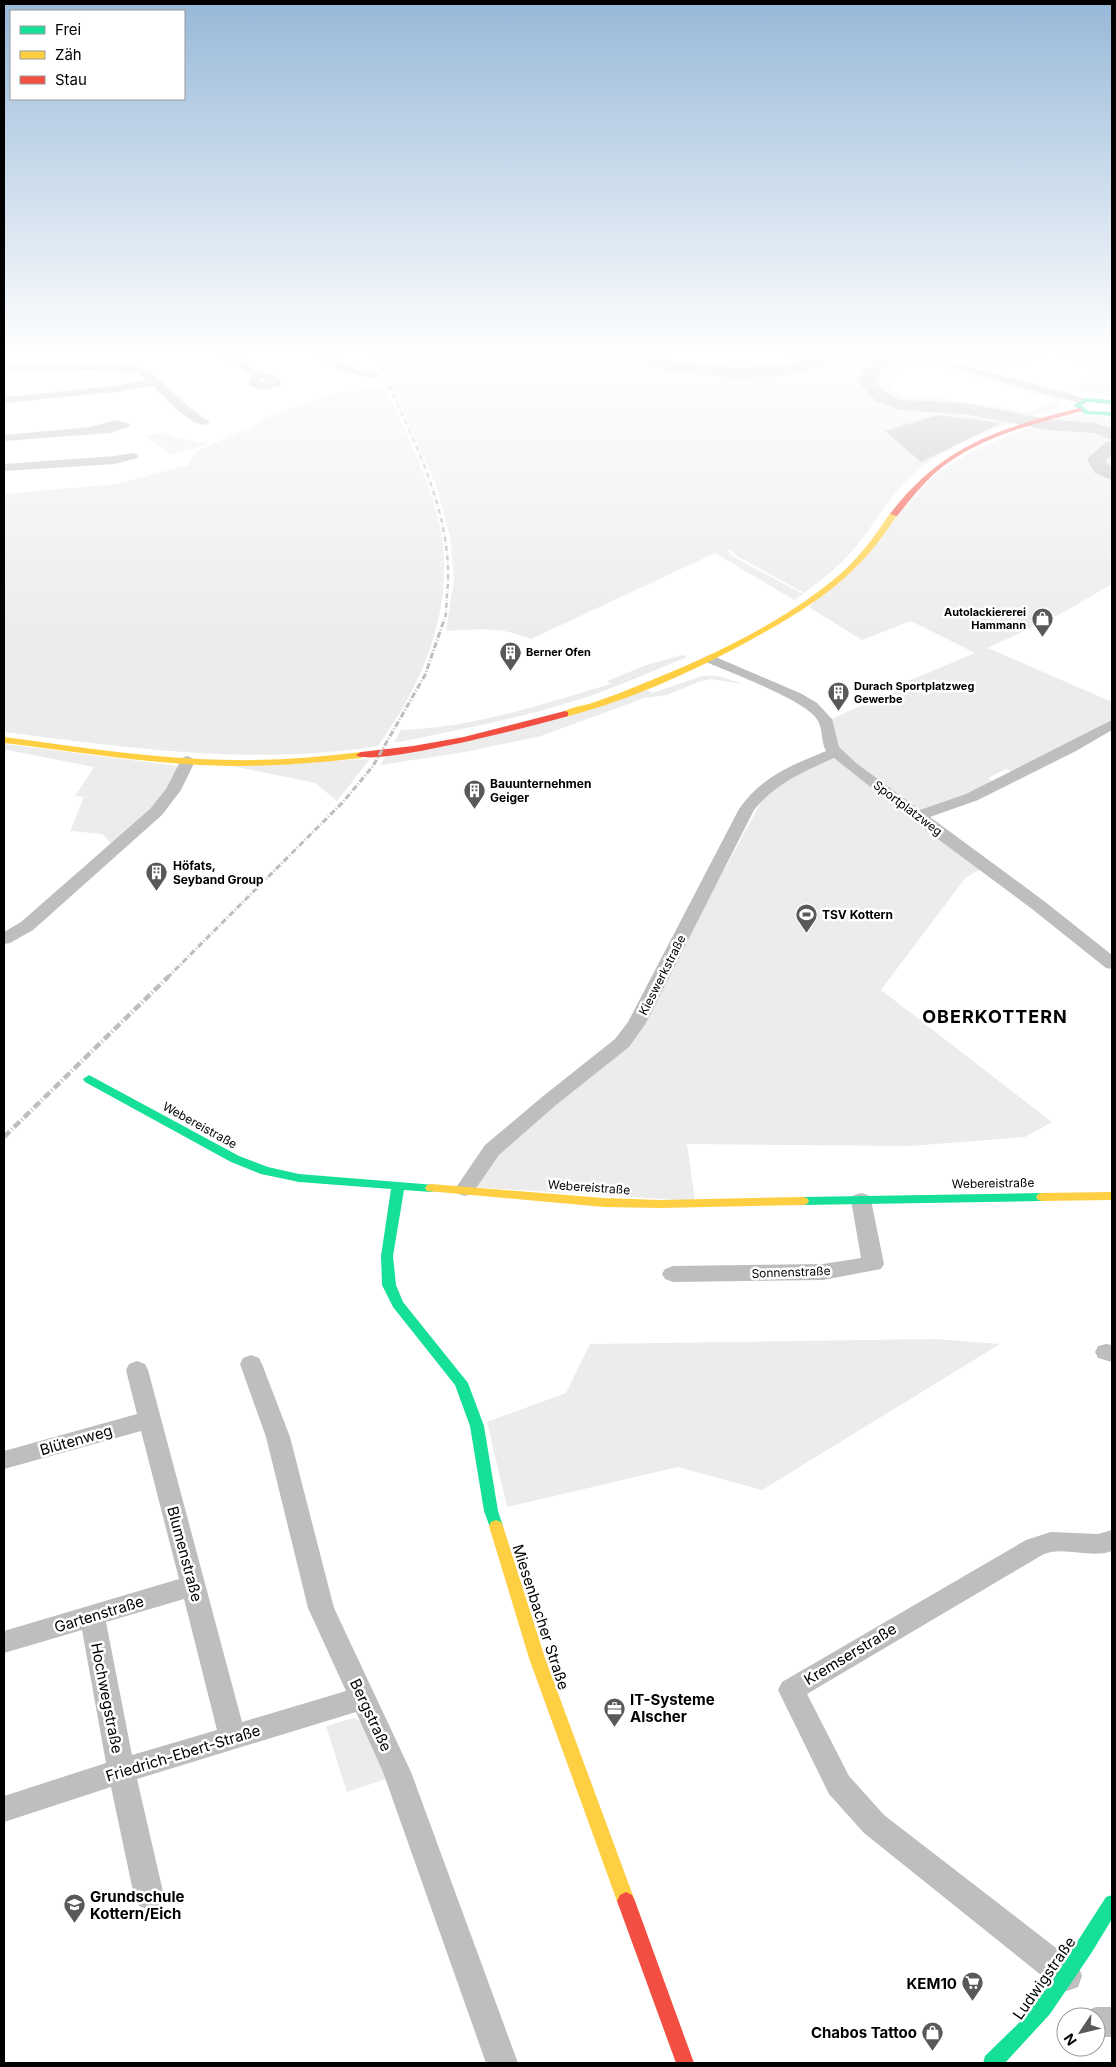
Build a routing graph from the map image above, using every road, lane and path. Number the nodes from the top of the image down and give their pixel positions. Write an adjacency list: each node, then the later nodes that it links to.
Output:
1 (970, 447): 4 (street)
2 (133, 456): 3 (street)
3 (4, 468)
4 (711, 659): 7 (street); 8 (street)
5 (1112, 724): 9 (street)
6 (4, 740): 8 (street)
7 (836, 752): 9 (street, Sportplatzweg); 14 (street, Kieswerkstraße)
8 (187, 761): 10 (street)
9 (917, 816): 11 (street, Sportplatzweg)
10 (4, 939)
11 (1112, 964)
12 (89, 1080): 13 (street, Webereistraße)
13 (398, 1187): 14 (street, Webereistraße); 36 (street, Miesenbacher Straße)
14 (465, 1189): 16 (street, Webereistraße)
15 (1112, 1196): 16 (street, Webereistraße)
16 (861, 1200): 17 (street, Sonnenstraße)
17 (673, 1274)
18 (251, 1364): 26 (street, Bergstraße)
19 (137, 1370): 20 (street, Blumenstraße)
20 (149, 1420): 21 (street, Blütenweg); 23 (street, Blumenstraße)
21 (4, 1460)
22 (1112, 1540): 32 (street, Kremserstraße)
23 (194, 1585): 24 (street, Gartenstraße); 27 (street, Blumenstraße)
24 (92, 1616): 25 (street, Gartenstraße); 28 (street, Hochwegstraße)
25 (4, 1642)
26 (362, 1698): 27 (street, Friedrich-Ebert-Straße); 35 (street, Bergstraße)
27 (233, 1738): 28 (street, Friedrich-Ebert-Straße)
28 (120, 1771): 29 (street, Friedrich-Ebert-Straße); 30 (street, Hochwegstraße)
29 (4, 1809)
30 (149, 1896)
31 (1112, 1903): 32 (street, Ludwigstraße)
32 (1067, 1976): 33 (street, Ludwigstraße)
33 (1034, 2020): 34 (street); 37 (street, Ludwigstraße)
34 (1056, 2021)
35 (502, 2063)
36 (685, 2063)
37 (992, 2063)

